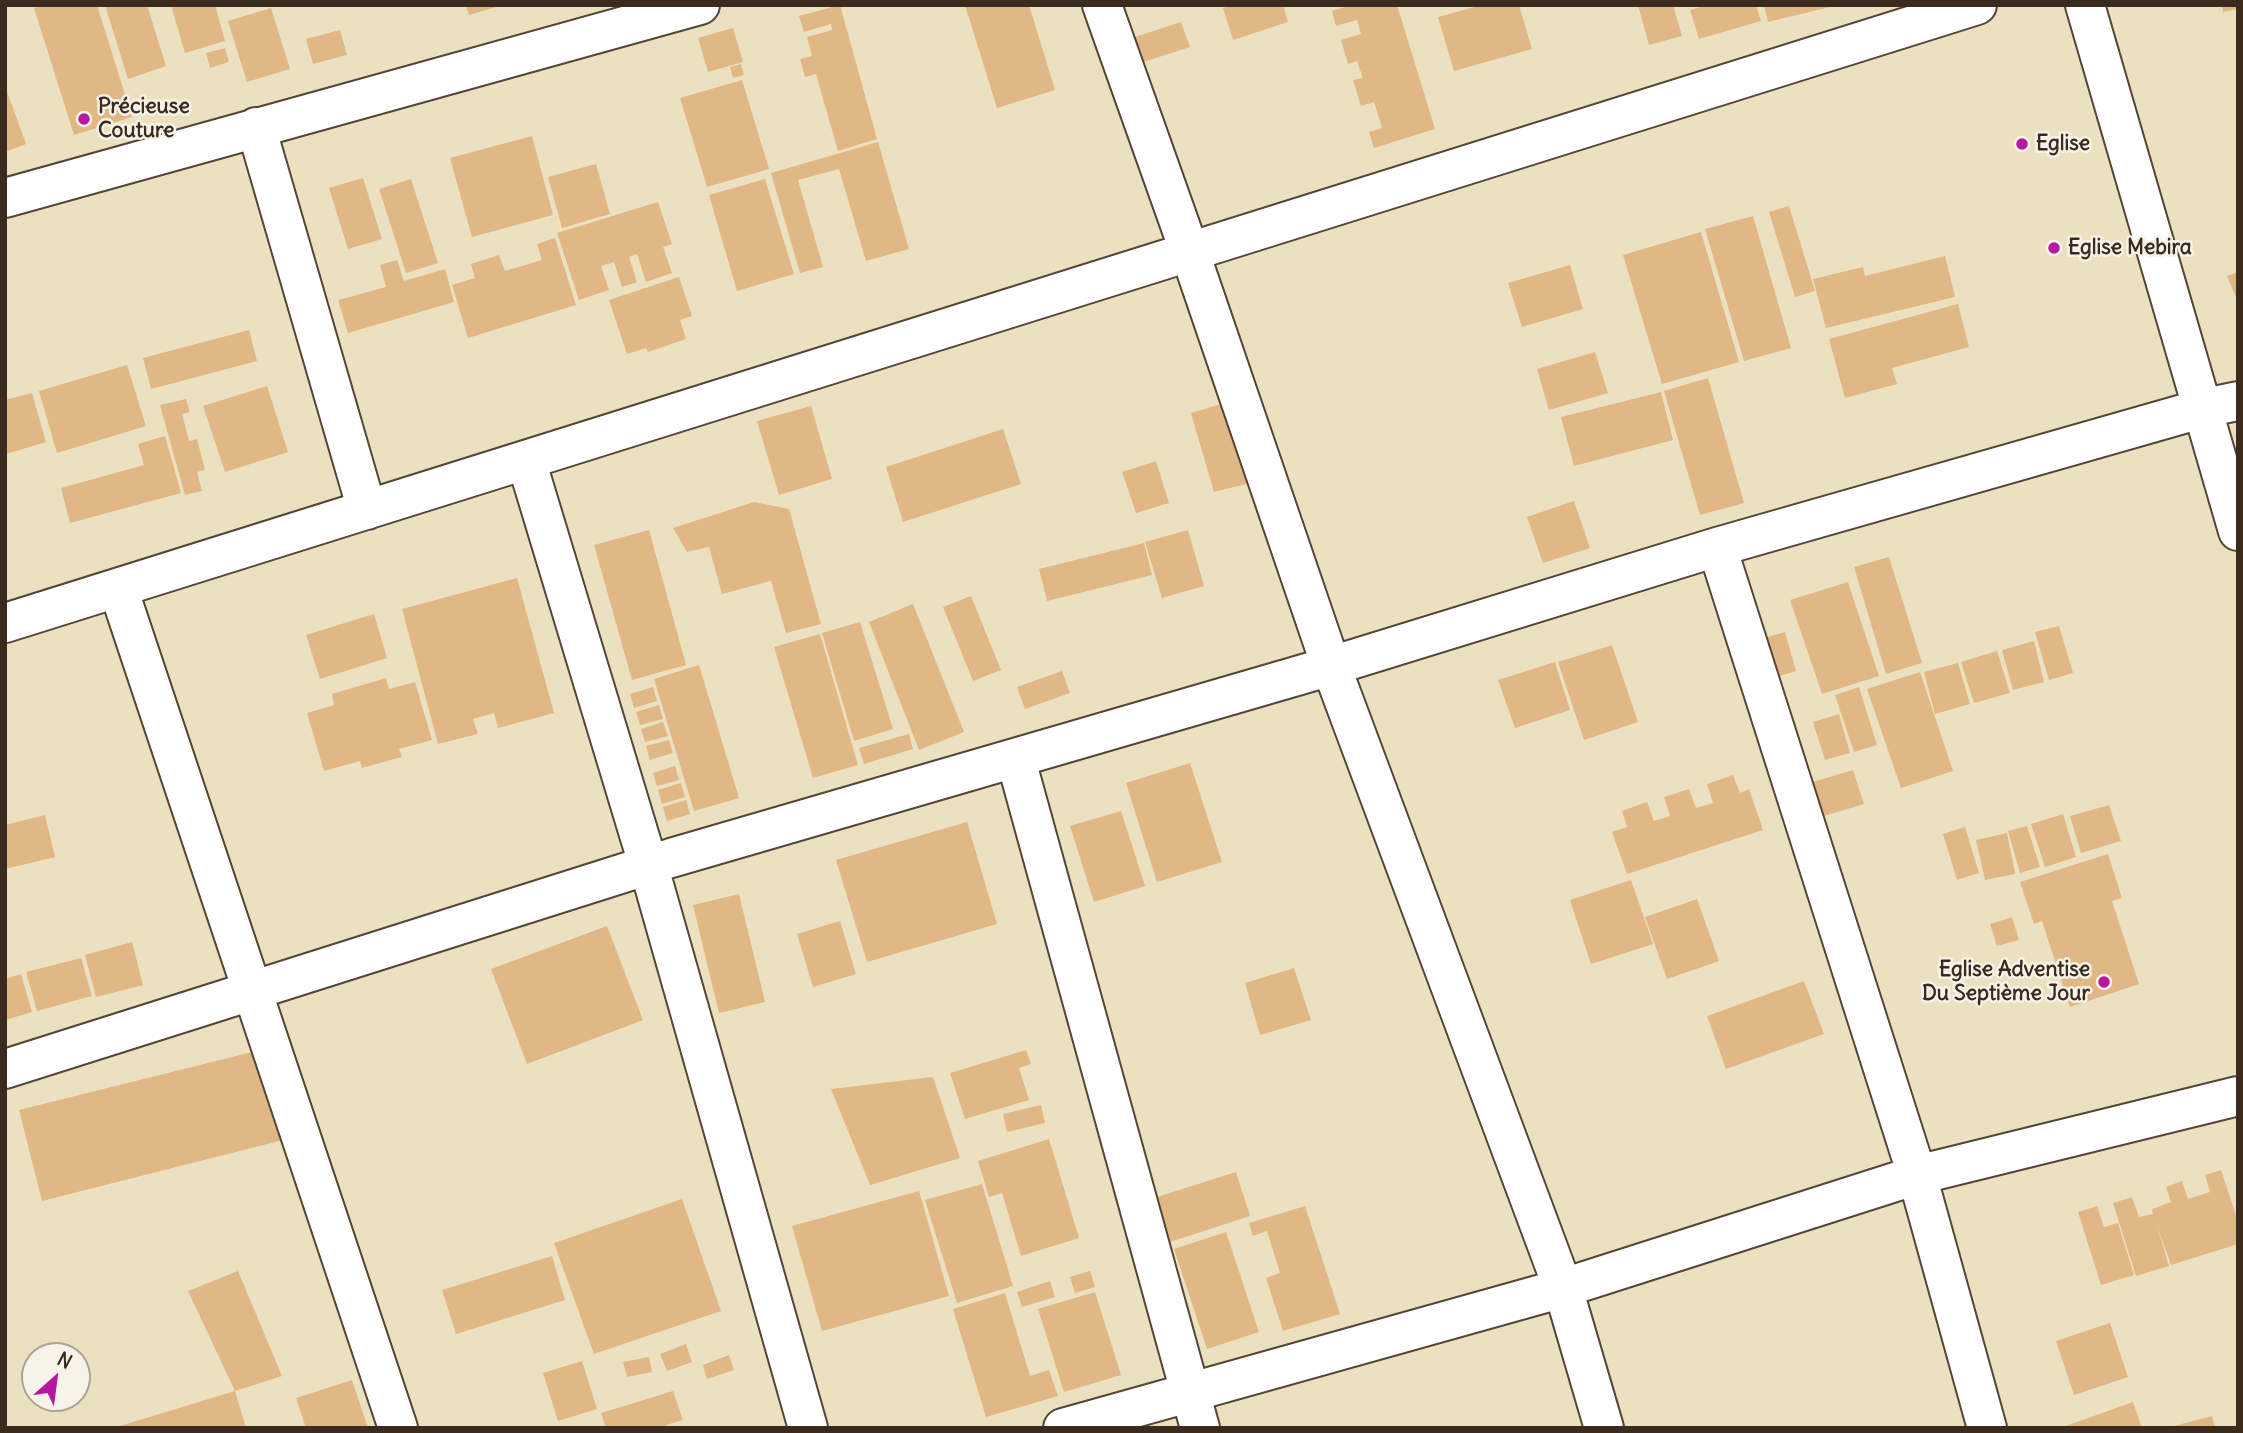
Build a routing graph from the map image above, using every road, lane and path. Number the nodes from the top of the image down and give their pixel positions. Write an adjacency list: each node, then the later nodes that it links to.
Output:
1 (700, 5): 5 (street)
2 (1102, 5): 7 (street)
3 (1977, 5): 7 (street)
4 (2085, 5): 8 (street)
5 (256, 127): 6 (street); 10 (street)
6 (5, 198)
7 (1190, 253): 9 (street); 15 (street)
8 (2221, 405): 11 (street); 12 (street)
9 (526, 460): 10 (street); 17 (street)
10 (367, 510): 13 (street)
11 (2238, 531)
12 (1717, 547): 15 (street); 21 (street)
13 (118, 588): 14 (street); 18 (street)
14 (5, 623)
15 (1331, 666): 16 (street); 22 (street)
16 (1016, 760): 17 (street); 23 (street)
17 (648, 864): 18 (street); 25 (street)
18 (253, 990): 19 (street); 24 (street)
19 (5, 1069)
20 (2238, 1096): 21 (street)
21 (1917, 1175): 22 (street); 28 (street)
22 (1563, 1288): 23 (street); 27 (street)
23 (1194, 1410): 26 (street)
24 (398, 1428)
25 (808, 1428)
26 (1063, 1428)
27 (1604, 1428)
28 (1987, 1428)

